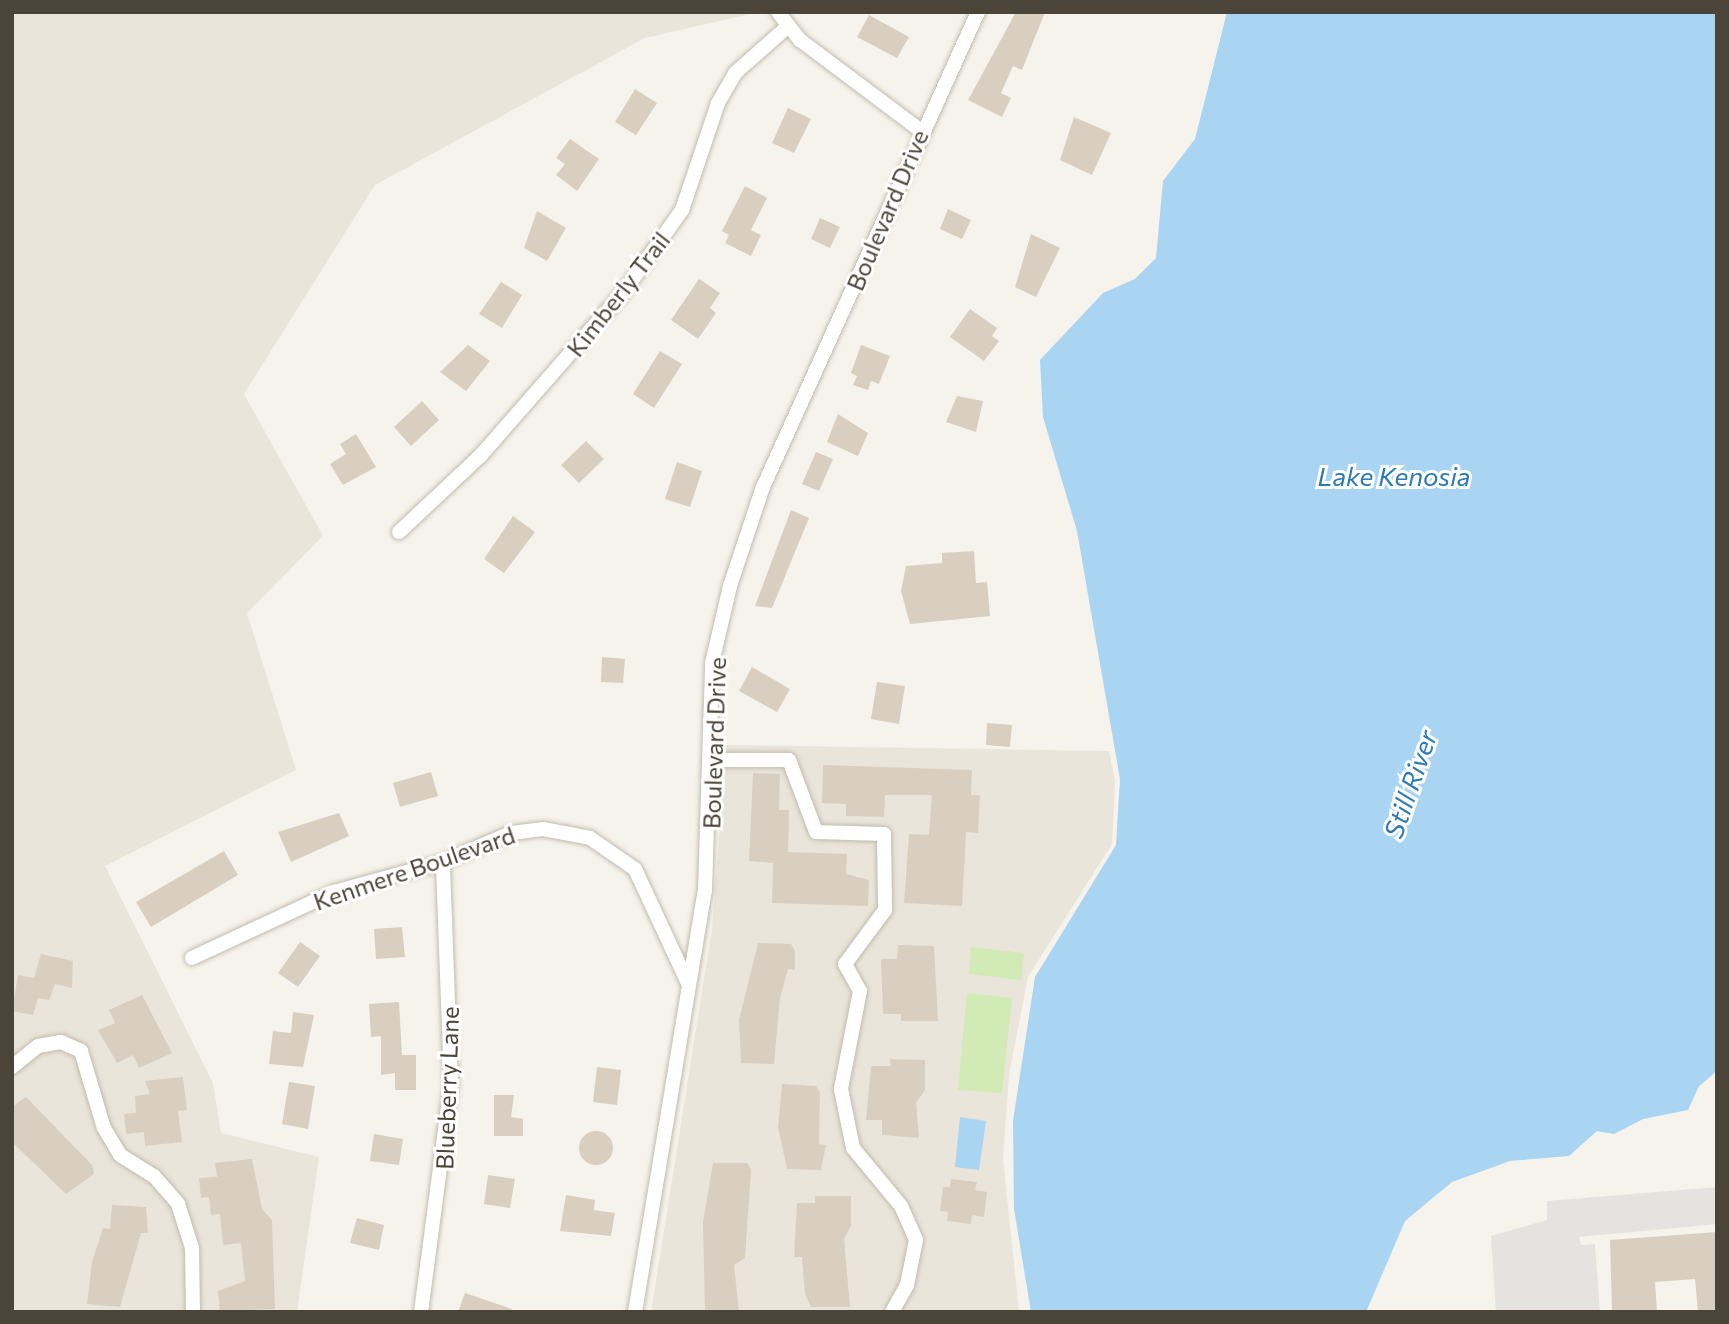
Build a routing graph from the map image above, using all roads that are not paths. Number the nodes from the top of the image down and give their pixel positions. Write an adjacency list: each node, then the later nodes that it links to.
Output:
1 (778, 12): 3 (street)
2 (978, 12): 4 (street, Boulevard Drive)
3 (787, 27): 4 (street); 5 (street, Kimberly Trail)
4 (921, 131): 6 (street, Boulevard Drive)
5 (399, 532)
6 (711, 760): 9 (street, Boulevard Drive); 14 (street)
7 (443, 862): 8 (street, Kenmere Boulevard); 9 (street, Kenmere Boulevard); 12 (street, Blueberry Lane)
8 (192, 958)
9 (688, 984): 13 (street, Boulevard Drive)
10 (12, 1067): 11 (street)
11 (193, 1312)
12 (421, 1312)
13 (635, 1312)
14 (892, 1312)

